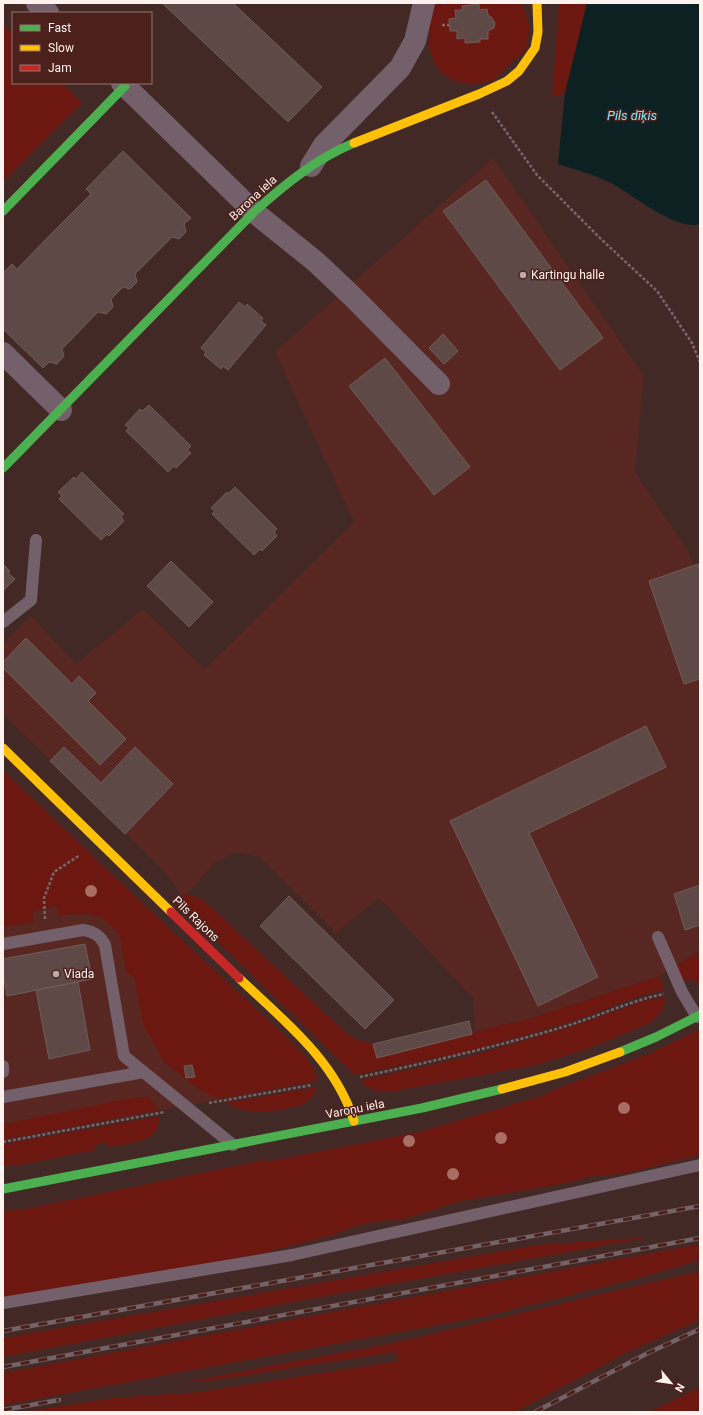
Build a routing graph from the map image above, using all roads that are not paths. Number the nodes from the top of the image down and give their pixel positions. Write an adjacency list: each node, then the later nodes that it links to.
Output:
1 (424, 3): 4 (street)
2 (537, 3): 4 (main road, Barona iela)
3 (123, 84): 5 (main road); 6 (street)
4 (311, 166): 6 (main road, Barona iela)
5 (3, 211)
6 (254, 212): 8 (street); 9 (main road, Barona iela)
7 (3, 353): 9 (street)
8 (439, 384)
9 (61, 410): 10 (main road, Barona iela)
10 (3, 468)
11 (36, 540): 12 (lane)
12 (3, 622)
13 (3, 748): 21 (main road, Pils Rajons)
14 (658, 937): 16 (lane)
15 (3, 944): 19 (lane)
16 (698, 1016): 21 (main road, Varoņu iela)
17 (3, 1066): 18 (lane)
18 (3, 1072)
19 (144, 1072): 20 (lane); 22 (lane)
20 (3, 1097)
21 (354, 1121): 22 (main road, Varoņu iela)
22 (233, 1145): 24 (main road, Varoņu iela)
23 (700, 1165): 25 (lane)
24 (3, 1189)
25 (3, 1304)

